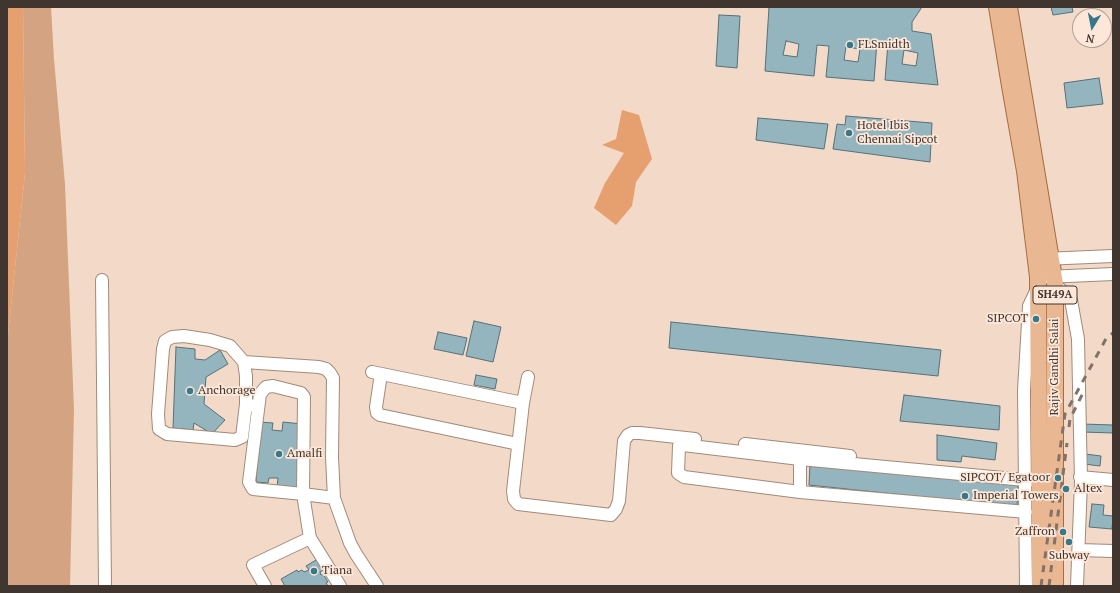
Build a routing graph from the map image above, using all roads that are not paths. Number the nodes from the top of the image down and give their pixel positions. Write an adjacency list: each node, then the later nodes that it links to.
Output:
1 (997, 7): 4 (main road, Rajiv Gandhi Salai / SH49A)
2 (1009, 7): 4 (main road, Rajiv Gandhi Salai / SH49A)
3 (1113, 256): 4 (street)
4 (1044, 259): 7 (main road, Rajiv Gandhi Salai / SH49A); 8 (main road, Rajiv Gandhi Salai / SH49A)
5 (1113, 274): 7 (street)
6 (102, 280): 25 (street)
7 (1055, 280): 8 (street); 16 (street); 31 (main road, Rajiv Gandhi Salai / SH49A)
8 (1038, 282): 15 (main road, Rajiv Gandhi Salai / SH49A)
9 (244, 362): 12 (street); 12 (street); 20 (street)
10 (528, 377): 11 (street)
11 (523, 403): 13 (street); 13 (street)
12 (252, 406): 19 (street); 19 (street)
13 (518, 444): 15 (street)
14 (800, 459): 15 (street); 18 (street); 18 (street)
15 (1032, 477): 21 (street); 30 (main road, Rajiv Gandhi Salai / SH49A)
16 (1080, 477): 17 (street); 23 (street)
17 (1113, 480)
18 (800, 492): 21 (street)
19 (303, 494): 20 (street); 22 (street)
20 (334, 498): 28 (street)
21 (1026, 512): 29 (street)
22 (310, 538): 26 (street); 27 (street)
23 (1079, 550): 24 (street); 32 (street)
24 (1113, 550)
25 (105, 586)
26 (265, 586)
27 (340, 586)
28 (377, 586)
29 (1026, 586)
30 (1040, 586)
31 (1055, 586)
32 (1077, 586)

